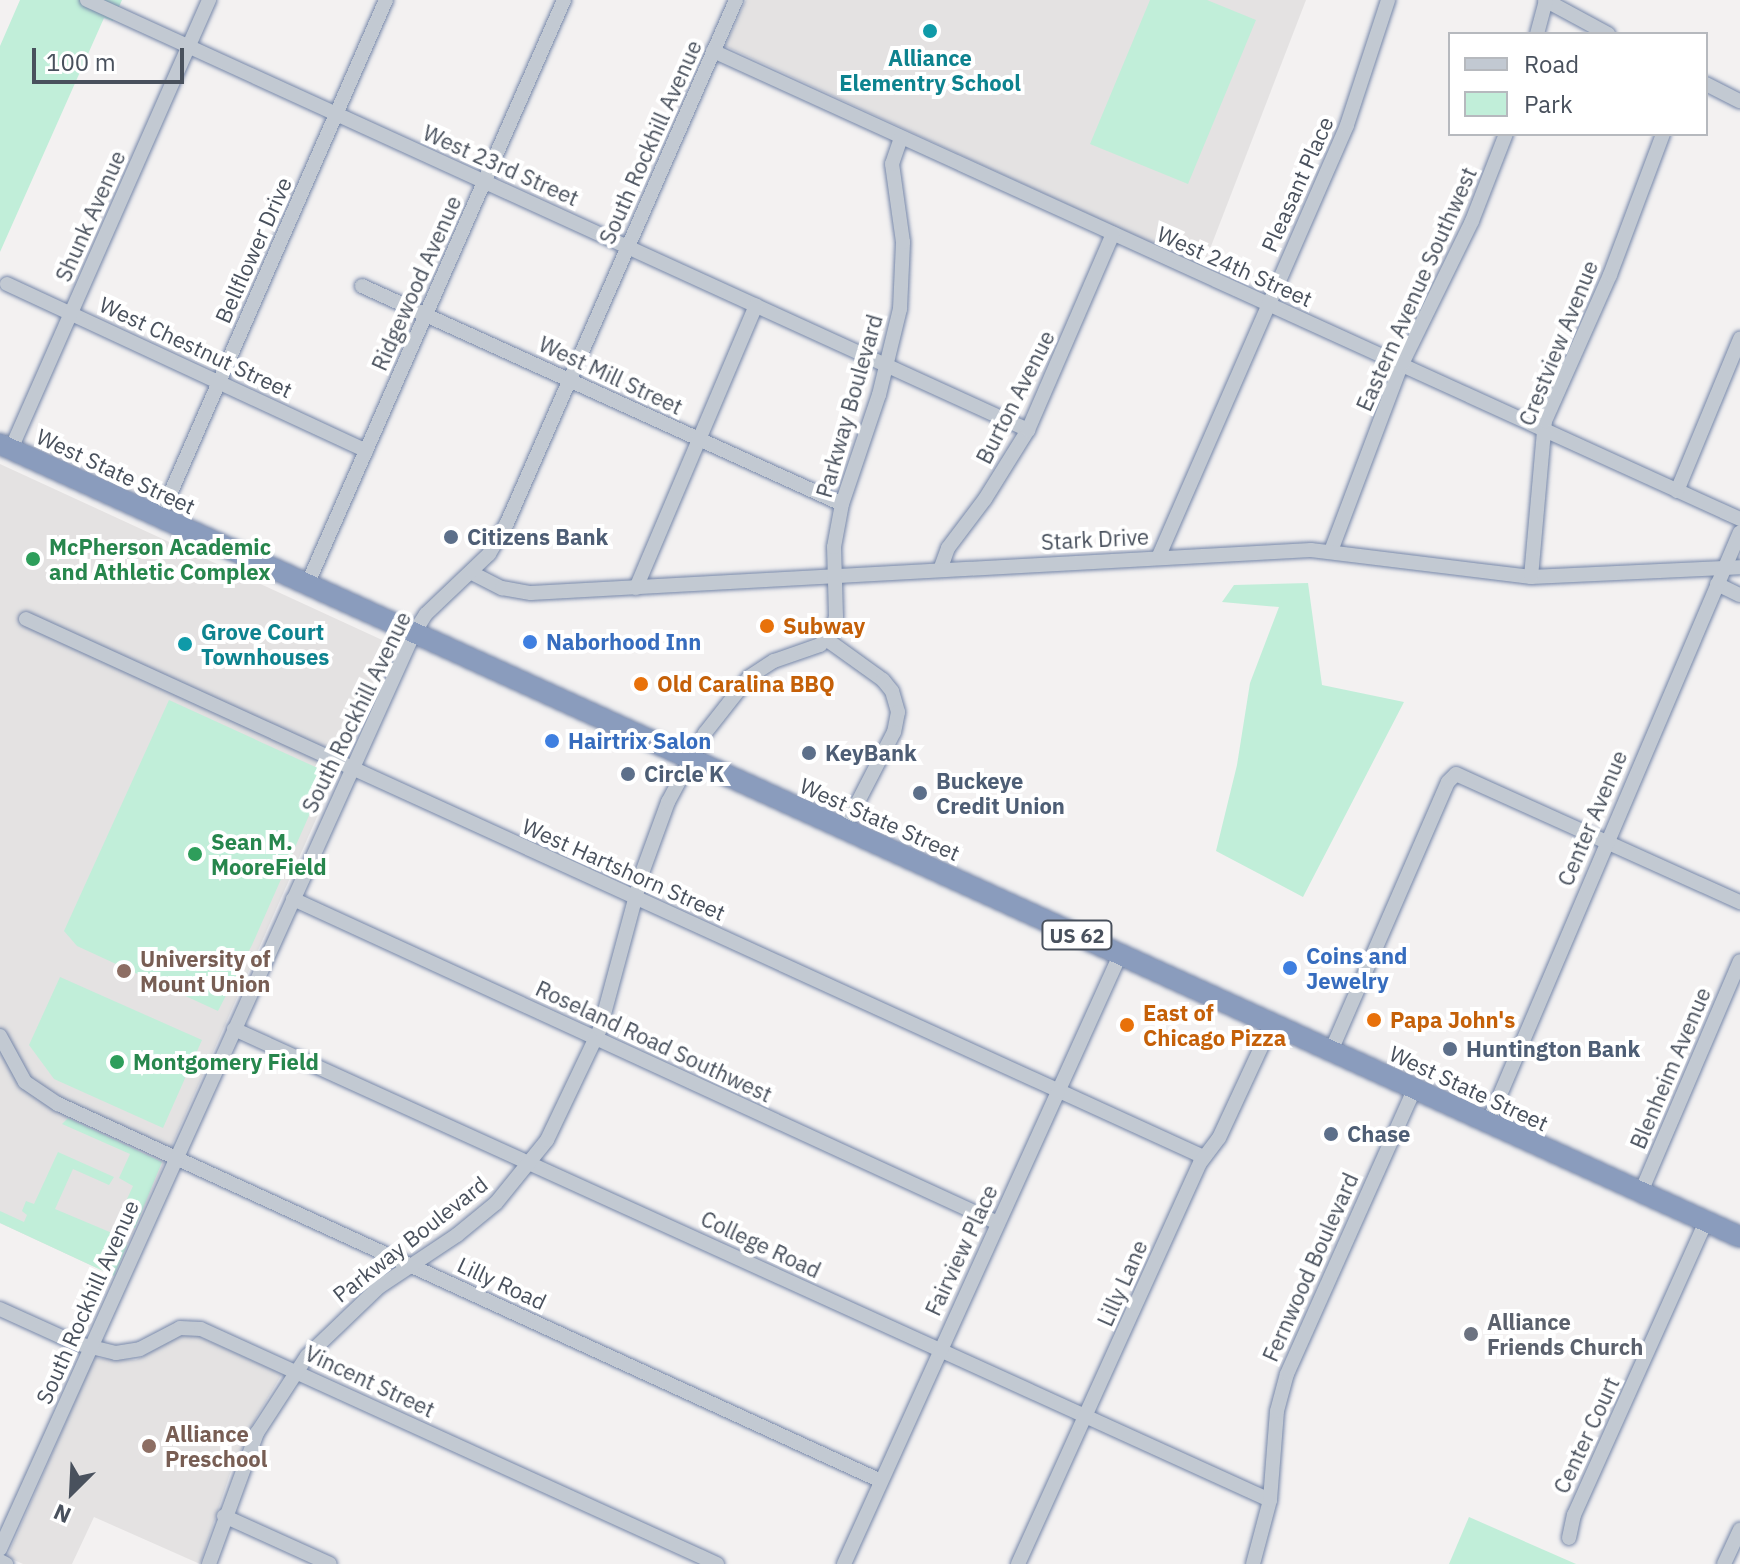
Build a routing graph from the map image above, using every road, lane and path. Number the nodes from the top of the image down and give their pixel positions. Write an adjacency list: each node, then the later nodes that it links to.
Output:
1 (87, 0): 10 (street, West 23rd Street)
2 (209, 0): 10 (street, Shunk Avenue)
3 (386, 0): 14 (street, Bellflower Drive)
4 (564, 0): 18 (street, Ridgewood Avenue)
5 (736, 0): 11 (street, South Rockhill Avenue)
6 (1388, 0): 24 (street, Pleasant Place)
7 (1545, 0): 8 (street); 9 (street)
8 (1537, 32)
9 (1604, 32)
10 (189, 47): 14 (street, West 23rd Street); 25 (street, Shunk Avenue)
11 (713, 51): 17 (street, West 24th Street); 20 (street, South Rockhill Avenue)
12 (1708, 85): 13 (street)
13 (1740, 101)
14 (337, 114): 18 (street, West 23rd Street); 31 (street, Bellflower Drive)
15 (1505, 136): 29 (street, Eastern Avenue Southwest)
16 (1662, 136): 33 (street, Crestview Avenue)
17 (901, 138): 19 (street, West 24th Street); 28 (street, Parkway Boulevard)
18 (484, 182): 20 (street, West 23rd Street); 26 (street, Ridgewood Avenue)
19 (1113, 234): 24 (street, West 24th Street); 32 (street, Burton Avenue)
20 (628, 247): 23 (street, West 23rd Street); 30 (street, South Rockhill Avenue)
21 (7, 284): 25 (street, West Chestnut Street)
22 (362, 286): 26 (street, West Mill Street)
23 (756, 305): 28 (street, West 23rd Street); 34 (street)
24 (1268, 305): 29 (street, West 24th Street); 43 (street, Pleasant Place)
25 (71, 314): 31 (street, West Chestnut Street); 35 (street, Shunk Avenue)
26 (426, 315): 30 (street, West Mill Street); 36 (street, Ridgewood Avenue)
27 (1740, 339): 37 (street)
28 (888, 366): 32 (street, West 23rd Street); 38 (street, Parkway Boulevard)
29 (1401, 366): 33 (street, West 24th Street); 42 (street, Eastern Avenue Southwest)
30 (570, 381): 34 (street, West Mill Street); 47 (street, South Rockhill Avenue)
31 (220, 382): 36 (street, West Chestnut Street); 39 (street, Bellflower Drive)
32 (1028, 430): 46 (street, Burton Avenue)
33 (1543, 430): 37 (street, West 24th Street); 49 (street, Crestview Avenue)
34 (699, 440): 38 (street, West Mill Street); 52 (street)
35 (5, 447): 39 (highway, West State Street / US 62)
36 (366, 451): 51 (street, Ridgewood Avenue)
37 (1677, 491): 40 (street, West 24th Street)
38 (842, 504): 48 (street, Parkway Boulevard)
39 (160, 517): 51 (highway, West State Street / US 62)
40 (1740, 519)
41 (1740, 532): 45 (street, Center Avenue)
42 (1331, 551): 43 (street, Stark Drive); 49 (street, Stark Drive)
43 (1158, 558): 46 (street, Stark Drive)
44 (1740, 567): 45 (street, Stark Drive)
45 (1724, 568): 49 (street, Stark Drive); 50 (street, Center Avenue)
46 (940, 570): 48 (street, Stark Drive)
47 (472, 573): 52 (street, Stark Drive); 55 (street, South Rockhill Avenue)
48 (833, 576): 52 (street, Stark Drive); 56 (street, Parkway Boulevard)
49 (1531, 577)
50 (1717, 584): 53 (street); 60 (street, Center Avenue)
51 (307, 585): 55 (highway, West State Street / US 62)
52 (636, 588)
53 (1740, 595)
54 (26, 619): 58 (street, West Hartshorn Street)
55 (414, 633): 57 (highway, West State Street / US 62); 58 (street, South Rockhill Avenue)
56 (826, 639): 57 (street, Parkway Boulevard); 59 (street)
57 (688, 759): 59 (highway, West State Street / US 62); 61 (street, Parkway Boulevard)
58 (352, 768): 61 (street, West Hartshorn Street); 62 (street, South Rockhill Avenue)
59 (844, 829): 64 (highway, West State Street / US 62)
60 (1605, 842): 63 (street); 70 (street); 73 (street, Center Avenue)
61 (635, 898): 69 (street, Parkway Boulevard); 72 (street, West Hartshorn Street)
62 (293, 899): 67 (street, South Rockhill Avenue); 69 (street, Roseland Road Southwest)
63 (1740, 902)
64 (1120, 955): 66 (highway, West State Street / US 62); 72 (street, Fairview Place)
65 (1740, 961): 77 (street, Blenheim Avenue)
66 (1272, 1024): 70 (highway, West State Street / US 62); 74 (street, Lilly Lane)
67 (234, 1029): 75 (street, South Rockhill Avenue); 76 (street, College Road)
68 (0, 1036): 75 (street, Lilly Road)
69 (596, 1038): 76 (street, Parkway Boulevard); 79 (street, Roseland Road Southwest)
70 (1331, 1051): 71 (highway, West State Street / US 62)
71 (1414, 1090): 73 (highway, West State Street / US 62); 88 (street, Fernwood Boulevard)
72 (1058, 1091): 74 (street, West Hartshorn Street); 79 (street, Fairview Place)
73 (1488, 1123): 77 (highway, West State Street / US 62)
74 (1204, 1157): 86 (street, Lilly Lane)
75 (176, 1158): 81 (street, Lilly Road); 83 (street, South Rockhill Avenue)
76 (531, 1163): 81 (street, Parkway Boulevard); 84 (street, College Road)
77 (1641, 1192): 78 (highway, West State Street / US 62)
78 (1706, 1221): 80 (highway, West State Street / US 62); 91 (street, Center Court)
79 (998, 1223): 84 (street, Fairview Place)
80 (1740, 1237)
81 (412, 1266): 85 (street, Parkway Boulevard); 87 (street, Lilly Road)
82 (0, 1309): 83 (street, Vincent Street)
83 (90, 1349): 85 (street, Vincent Street); 92 (street, South Rockhill Avenue)
84 (939, 1350): 86 (street, College Road); 87 (street, Fairview Place)
85 (296, 1371): 89 (street, Parkway Boulevard); 97 (street, Vincent Street)
86 (1085, 1417): 88 (street, College Road); 99 (street, Lilly Lane)
87 (881, 1481): 98 (street, Fairview Place)
88 (1270, 1500): 100 (street, Fernwood Boulevard)
89 (224, 1516): 95 (street, Parkway Boulevard); 96 (street)
90 (1740, 1529): 101 (street)
91 (1569, 1538)
92 (0, 1549)
93 (0, 1561): 94 (street)
94 (6, 1564)
95 (209, 1564)
96 (330, 1564)
97 (717, 1564)
98 (844, 1564)
99 (1018, 1564)
100 (1253, 1564)
101 (1724, 1564)

